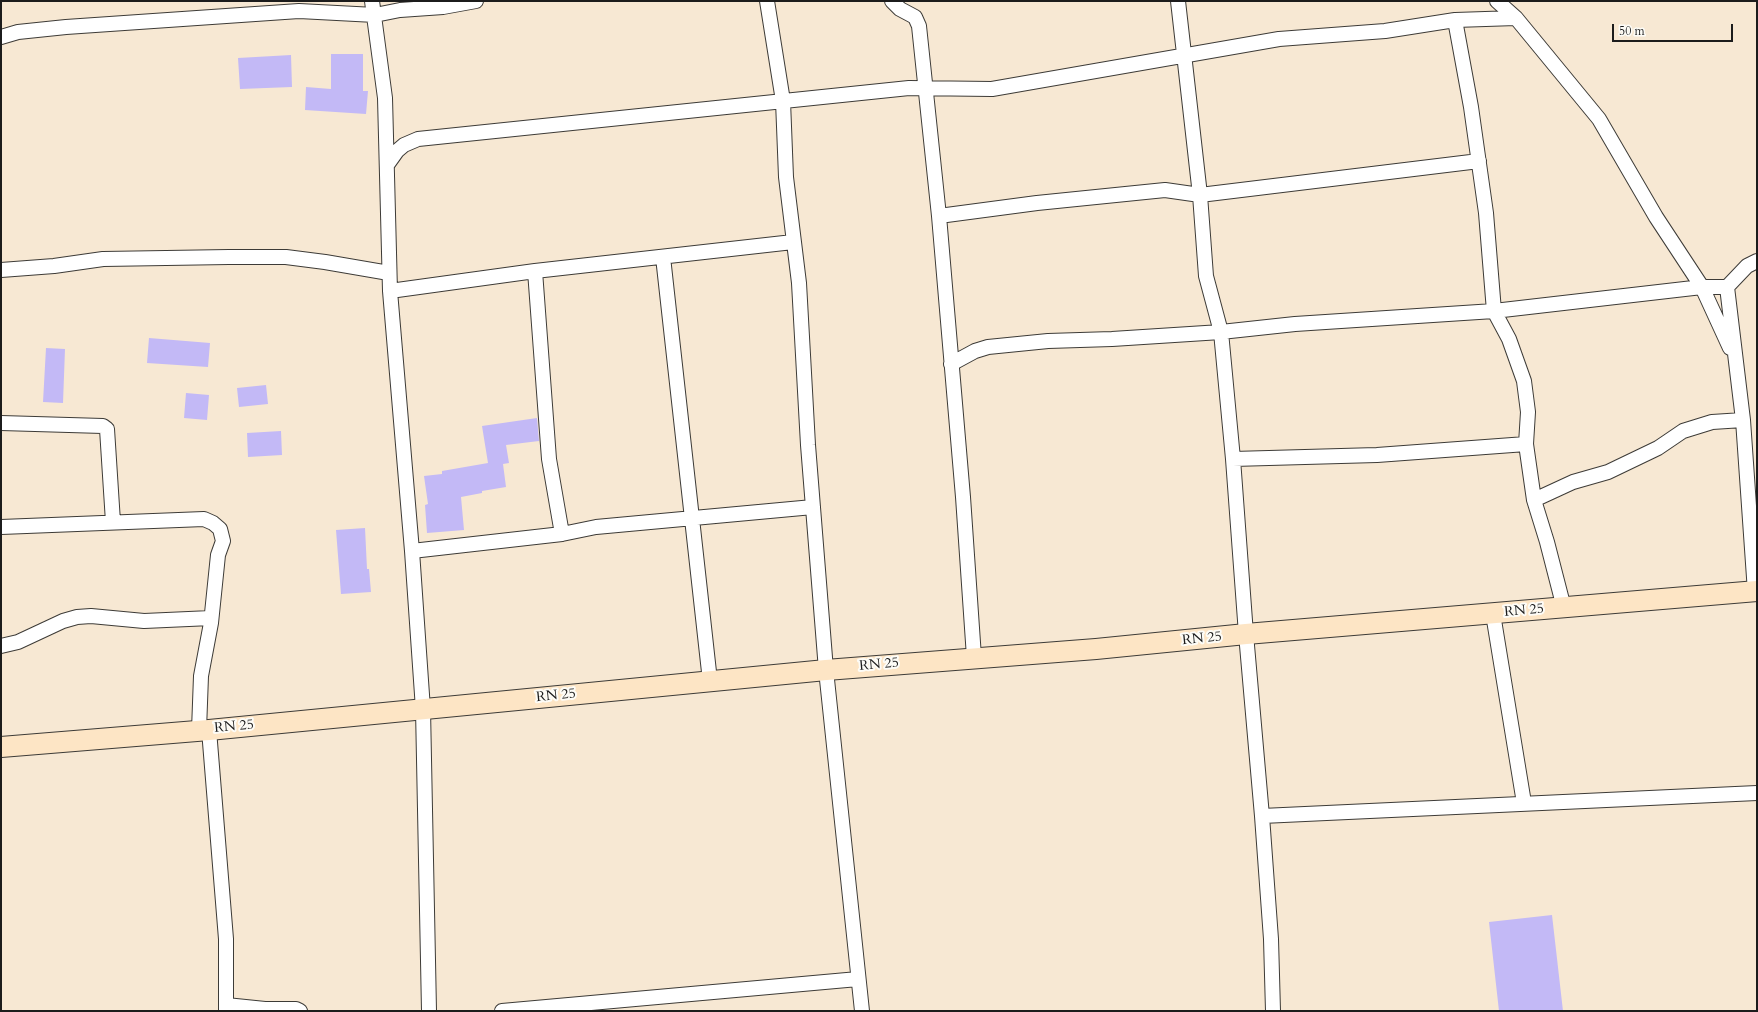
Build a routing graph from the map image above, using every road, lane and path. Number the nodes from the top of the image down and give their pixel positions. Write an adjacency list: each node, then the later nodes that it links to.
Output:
1 (372, 1): 7 (street)
2 (476, 1): 7 (street)
3 (767, 1): 13 (street)
4 (892, 1): 12 (street)
5 (1178, 1): 11 (street)
6 (1497, 1): 8 (street)
7 (375, 15): 10 (street); 15 (street)
8 (1516, 18): 9 (street); 24 (street)
9 (1455, 20): 11 (street); 14 (street)
10 (1, 37)
11 (1184, 56): 12 (street); 16 (street)
12 (927, 88): 13 (street); 17 (street)
13 (783, 101): 15 (street); 18 (street)
14 (1479, 161): 16 (street); 27 (street)
15 (387, 165): 23 (street)
16 (1200, 195): 17 (street); 28 (street)
17 (939, 216): 30 (street)
18 (793, 242): 19 (street); 36 (street)
19 (663, 257): 22 (street); 37 (street)
20 (1757, 261): 25 (street)
21 (1, 270): 23 (street)
22 (535, 272): 26 (street); 40 (street)
23 (389, 273): 26 (street)
24 (1702, 287): 25 (street); 27 (street); 29 (street)
25 (1727, 287): 29 (street)
26 (390, 291): 41 (street)
27 (1494, 311): 28 (street); 33 (street)
28 (1221, 332): 30 (street); 34 (street)
29 (1736, 361): 31 (street)
30 (951, 364): 48 (street)
31 (1743, 420): 35 (street); 42 (street)
32 (1, 423): 38 (street)
33 (1526, 444): 34 (street); 35 (street)
34 (1233, 458): 46 (street)
35 (1534, 500): 43 (street)
36 (813, 507): 37 (street); 49 (street)
37 (692, 518): 40 (street); 50 (street)
38 (113, 522): 39 (street); 45 (street)
39 (1, 527)
40 (562, 534): 41 (street)
41 (412, 551): 51 (street)
42 (1756, 591): 43 (main road, RN 25 / RN 25)
43 (1564, 608): 44 (main road, RN 25 / RN 25)
44 (1493, 614): 46 (main road, RN 25 / RN 25); 55 (street)
45 (211, 618): 47 (street); 52 (street)
46 (1246, 634): 48 (main road, RN 25 / RN 25); 56 (street)
47 (1, 646)
48 (974, 657): 49 (main road, RN 25 / RN 25)
49 (826, 670): 50 (main road, RN 25 / RN 25); 57 (street)
50 (710, 681): 51 (main road, RN 25 / RN 25)
51 (423, 709): 52 (main road, RN 25 / RN 25); 60 (street)
52 (204, 730): 53 (main road, RN 25 / RN 25); 58 (street)
53 (1, 747)
54 (1757, 793): 55 (street)
55 (1524, 803): 56 (street)
56 (1262, 816): 63 (street)
57 (858, 980): 61 (street); 62 (street)
58 (226, 1008): 59 (street)
59 (300, 1011)
60 (429, 1011)
61 (502, 1011)
62 (862, 1011)
63 (1274, 1011)

